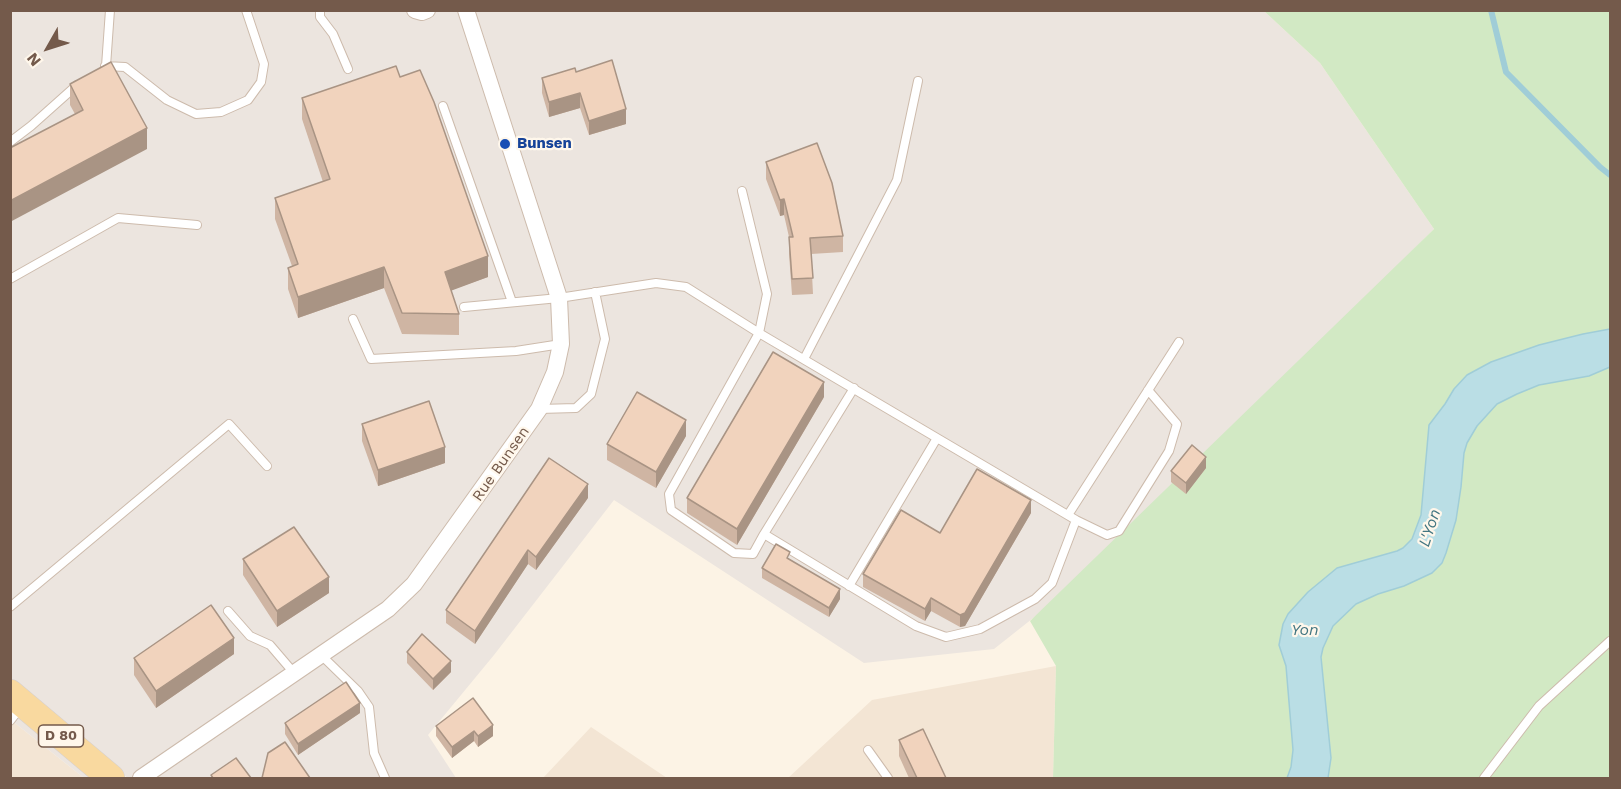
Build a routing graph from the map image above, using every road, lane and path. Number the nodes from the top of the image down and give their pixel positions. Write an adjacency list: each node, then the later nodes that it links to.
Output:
1 (110, 10): 2 (lane)
2 (246, 10)
3 (320, 10): 7 (lane)
4 (415, 10): 5 (street)
5 (427, 10)
6 (466, 10): 16 (street, Rue Bunsen)
7 (348, 69)
8 (83, 80): 11 (lane)
9 (918, 81): 23 (lane)
10 (443, 106): 17 (lane)
11 (10, 142)
12 (742, 191): 20 (lane)
13 (197, 225): 14 (lane)
14 (10, 279)
15 (595, 292): 16 (lane); 20 (lane); 26 (lane)
16 (559, 298): 17 (lane); 22 (street, Rue Bunsen)
17 (512, 302): 18 (lane)
18 (464, 307)
19 (353, 319): 22 (lane)
20 (759, 333): 23 (lane); 31 (lane)
21 (1179, 342): 25 (lane)
22 (561, 344): 26 (street, Rue Bunsen)
23 (804, 359): 24 (lane)
24 (854, 388): 27 (lane); 31 (lane)
25 (1148, 390): 29 (lane); 30 (lane)
26 (539, 409): 36 (street, Rue Bunsen)
27 (937, 438): 29 (lane); 32 (lane)
28 (267, 465): 33 (lane)
29 (1068, 515): 30 (lane)
30 (1076, 520): 32 (lane)
31 (764, 534): 32 (lane)
32 (849, 586)
33 (10, 607)
34 (228, 611): 37 (lane)
35 (1611, 641): 44 (lane)
36 (320, 654): 37 (street, Rue Bunsen); 42 (lane)
37 (294, 673): 41 (street, Rue Bunsen)
38 (15, 706): 40 (main road, D 80)
39 (868, 750): 43 (lane)
40 (111, 778)
41 (141, 778)
42 (385, 778)
43 (888, 778)
44 (1484, 778)

